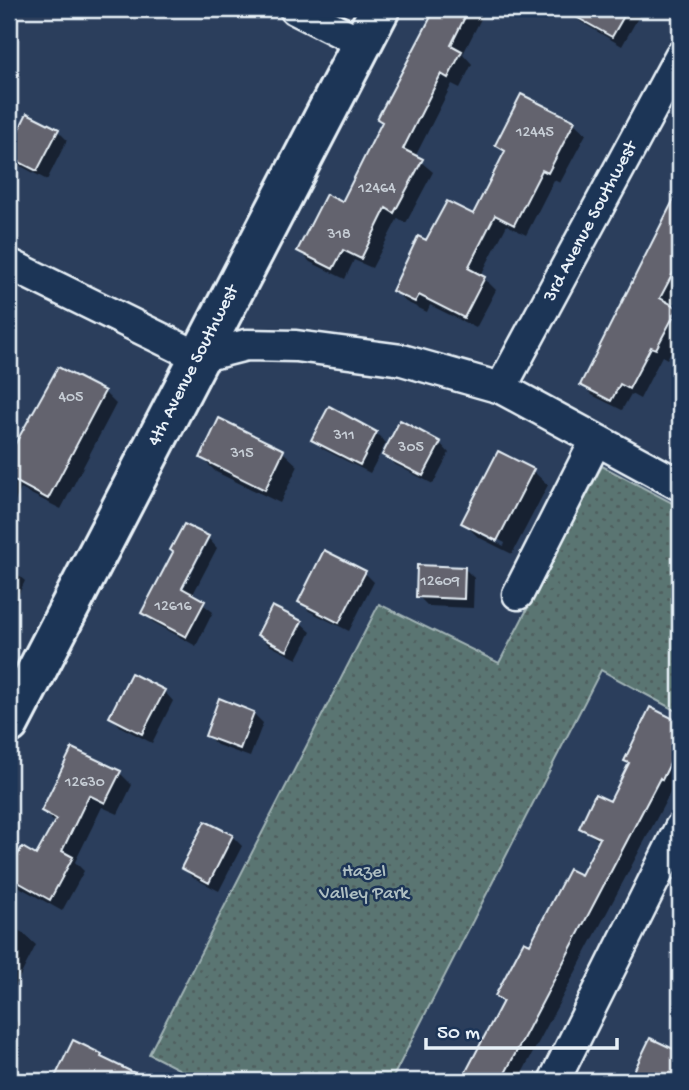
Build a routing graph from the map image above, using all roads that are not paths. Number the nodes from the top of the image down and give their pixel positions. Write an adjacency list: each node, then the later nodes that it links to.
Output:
1 (295, 9): 3 (street)
2 (380, 9): 3 (street, 4th Avenue Southwest)
3 (362, 43): 6 (street, 4th Avenue Southwest)
4 (680, 56): 7 (street, 3rd Avenue Southwest)
5 (9, 264): 6 (street)
6 (199, 357): 7 (street); 11 (street, 4th Avenue Southwest)
7 (501, 388): 8 (street)
8 (596, 440): 9 (street); 10 (street)
9 (680, 485)
10 (518, 594)
11 (9, 724)
12 (680, 828): 13 (street)
13 (554, 1081)

